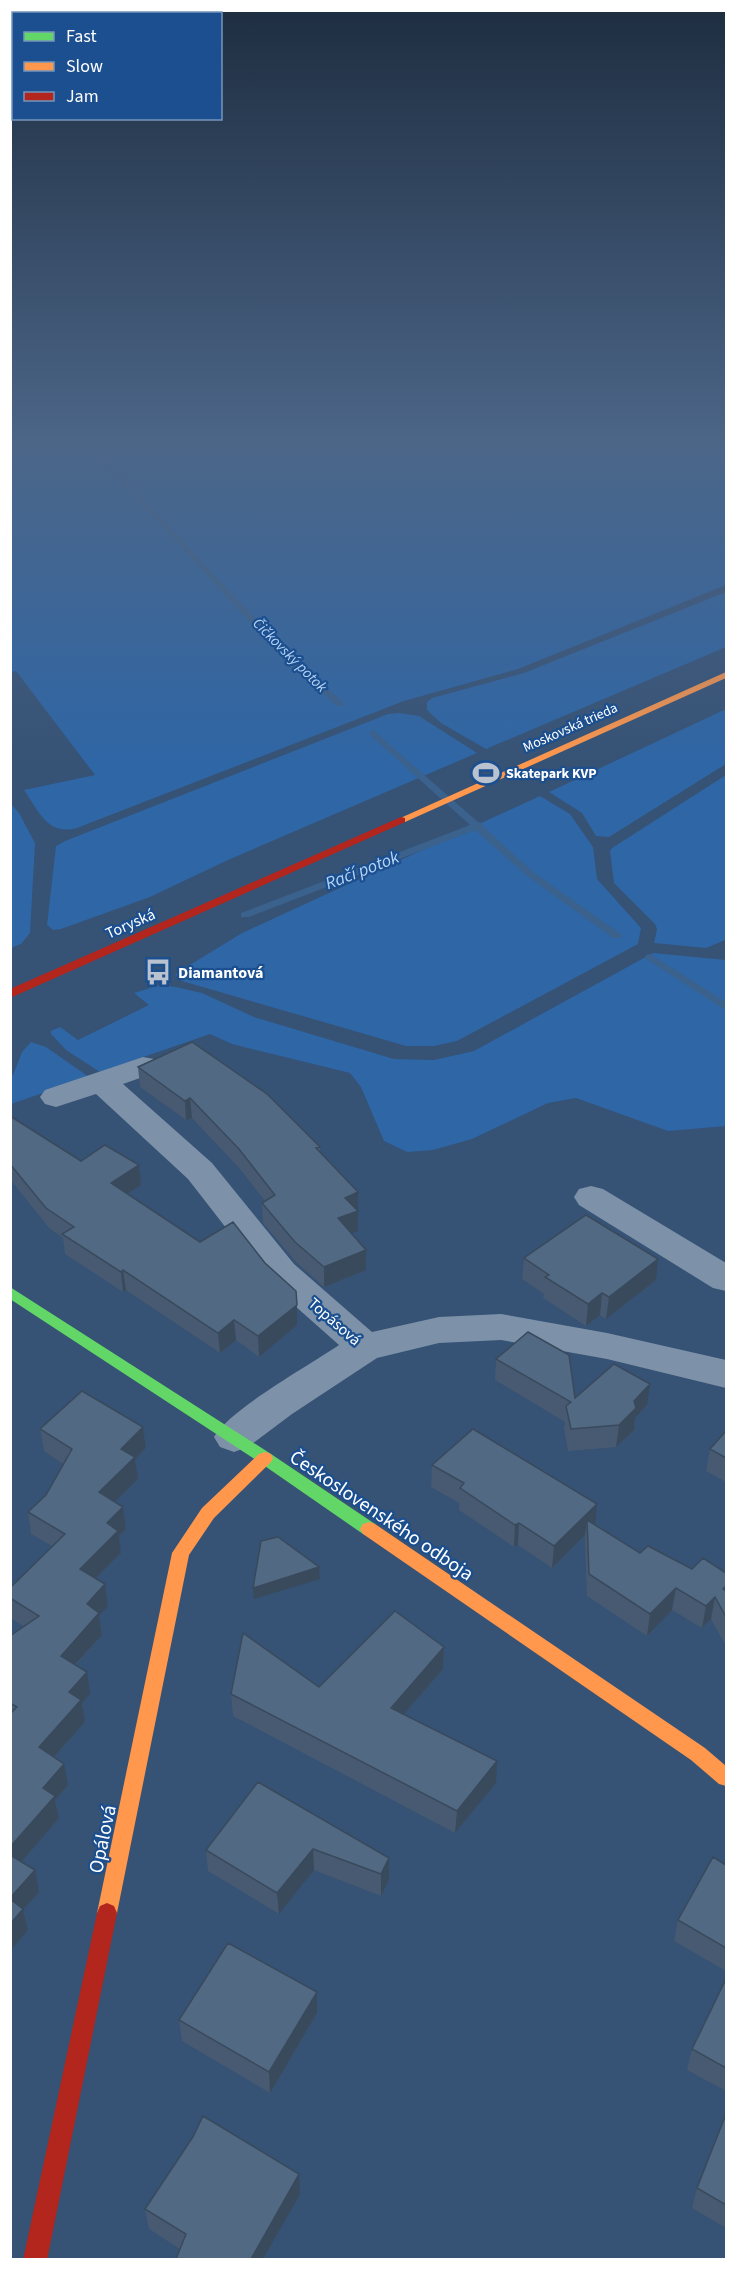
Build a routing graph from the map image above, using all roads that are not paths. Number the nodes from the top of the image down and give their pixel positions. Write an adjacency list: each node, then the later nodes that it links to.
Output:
1 (726, 675): 2 (street, Moskovská trieda)
2 (262, 881): 3 (street, Toryská)
3 (10, 994)
4 (143, 1066): 5 (street)
5 (101, 1081): 6 (street); 10 (street, Topásová)
6 (56, 1097)
7 (591, 1197): 8 (street)
8 (726, 1279)
9 (10, 1292): 12 (street, Československého odboja)
10 (365, 1347): 11 (street, Topásová); 12 (street)
11 (726, 1374)
12 (250, 1448): 13 (street, Československého odboja); 14 (street, Opálová)
13 (726, 1778)
14 (35, 2259)

